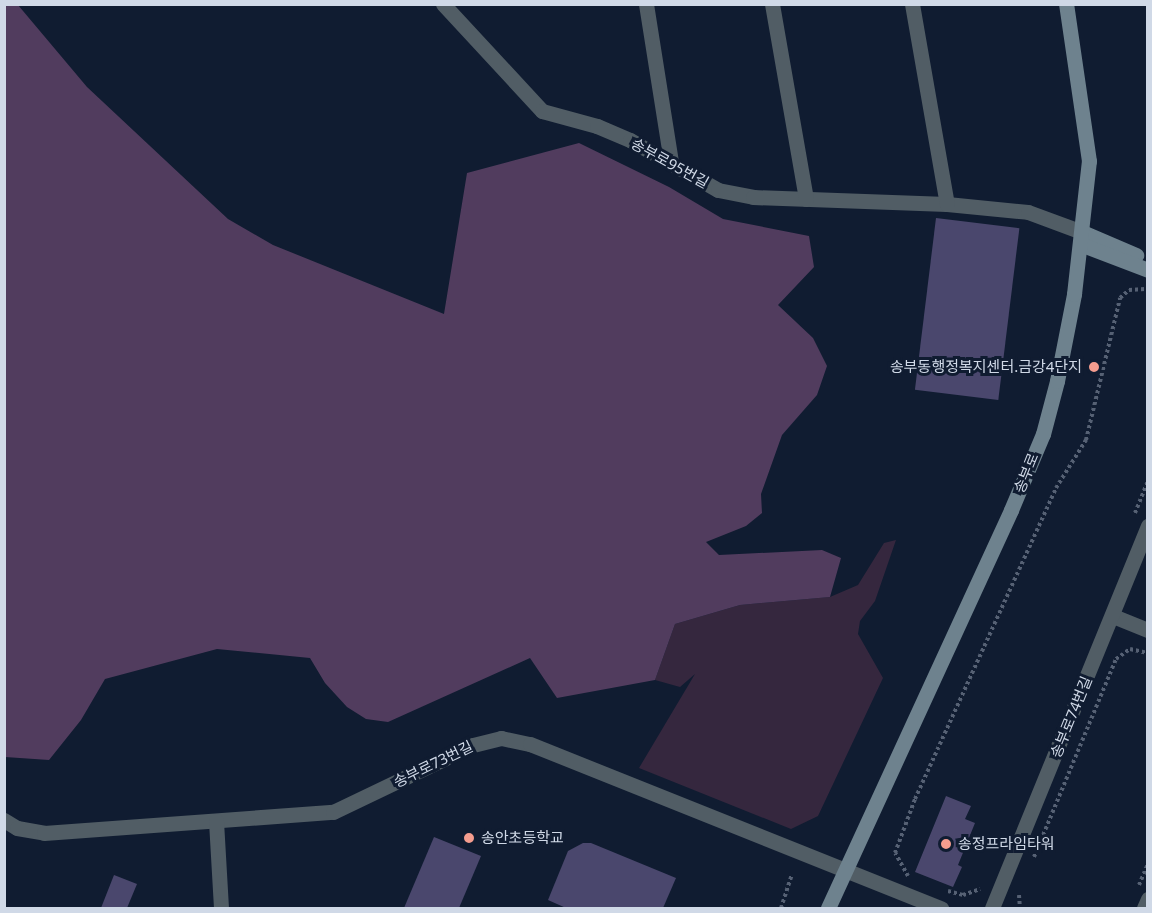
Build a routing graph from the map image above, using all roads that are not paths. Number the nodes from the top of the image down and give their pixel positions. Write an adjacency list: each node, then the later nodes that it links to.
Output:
1 (443, 4): 6 (street, 송부로95번길)
2 (646, 4): 6 (street)
3 (772, 4): 7 (street)
4 (912, 4): 8 (street)
5 (1066, 4): 9 (street, 송부로)
6 (671, 162): 7 (street, 송부로95번길)
7 (806, 199): 8 (street, 송부로95번길)
8 (947, 204): 9 (street, 송부로95번길)
9 (1081, 238): 10 (street); 11 (street); 17 (street, 송부로)
10 (1148, 259)
11 (1148, 270)
12 (1148, 525): 13 (street, 송부로74번길)
13 (1113, 616): 14 (street); 22 (street, 송부로74번길)
14 (1148, 630)
15 (4, 820): 16 (street, 송부로73번길)
16 (216, 821): 17 (street, 송부로73번길); 19 (street)
17 (845, 872): 20 (street, 송부로); 21 (street)
18 (1148, 899): 23 (street)
19 (221, 909)
20 (828, 909)
21 (941, 909)
22 (992, 909)
23 (1144, 909)

